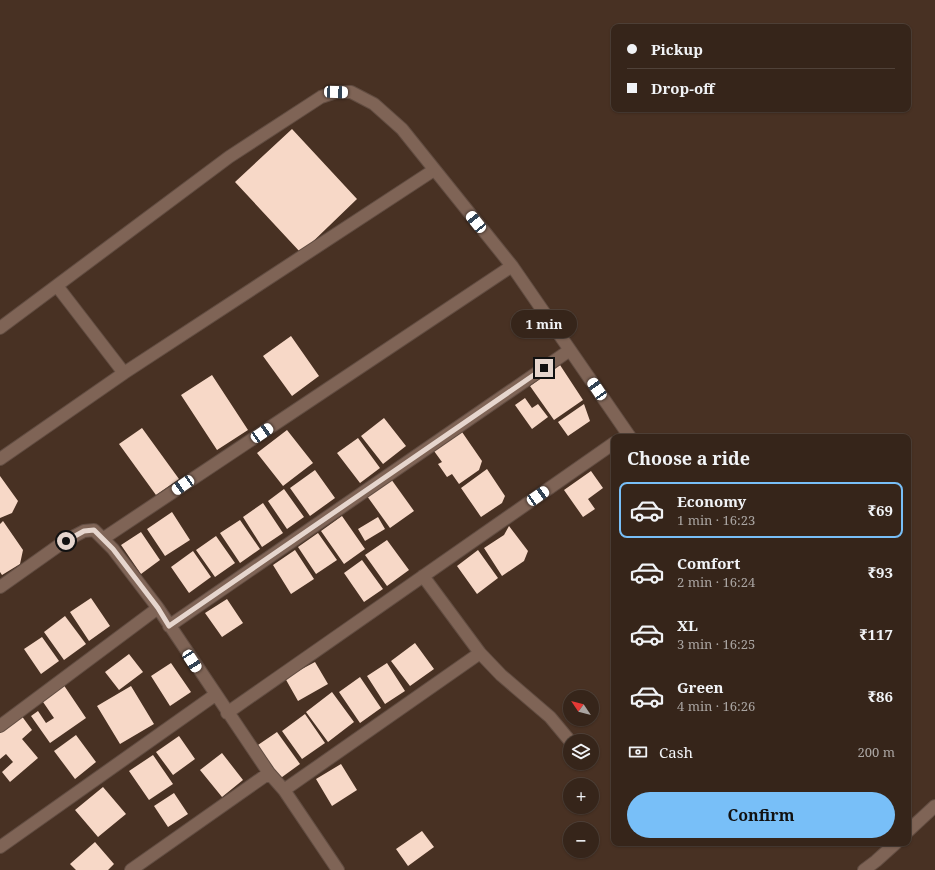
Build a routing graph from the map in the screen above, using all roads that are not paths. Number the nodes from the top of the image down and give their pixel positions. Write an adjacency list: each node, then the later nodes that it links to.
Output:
1 (434, 170): 2 (street); 3 (street); 6 (street)
2 (512, 266): 5 (street); 10 (street)
3 (57, 286): 4 (street); 6 (street)
4 (0, 328)
5 (570, 350): 7 (street); 14 (street)
6 (124, 373): 9 (street)
7 (626, 434)
8 (611, 445): 11 (street)
9 (0, 459)
10 (104, 538): 12 (street); 13 (street)
11 (423, 576): 15 (street); 17 (street)
12 (0, 587)
13 (158, 608): 14 (street); 18 (street)
14 (169, 626): 16 (street)
15 (480, 653): 19 (street); 21 (street)
16 (215, 695): 17 (street); 25 (street)
17 (227, 713): 20 (street)
18 (0, 726)
19 (564, 734)
20 (269, 773): 21 (street); 26 (street)
21 (284, 790): 27 (street)
22 (935, 806): 23 (street)
23 (911, 828)
24 (893, 846): 28 (street)
25 (0, 847)
26 (131, 870)
27 (338, 870)
28 (864, 870)

